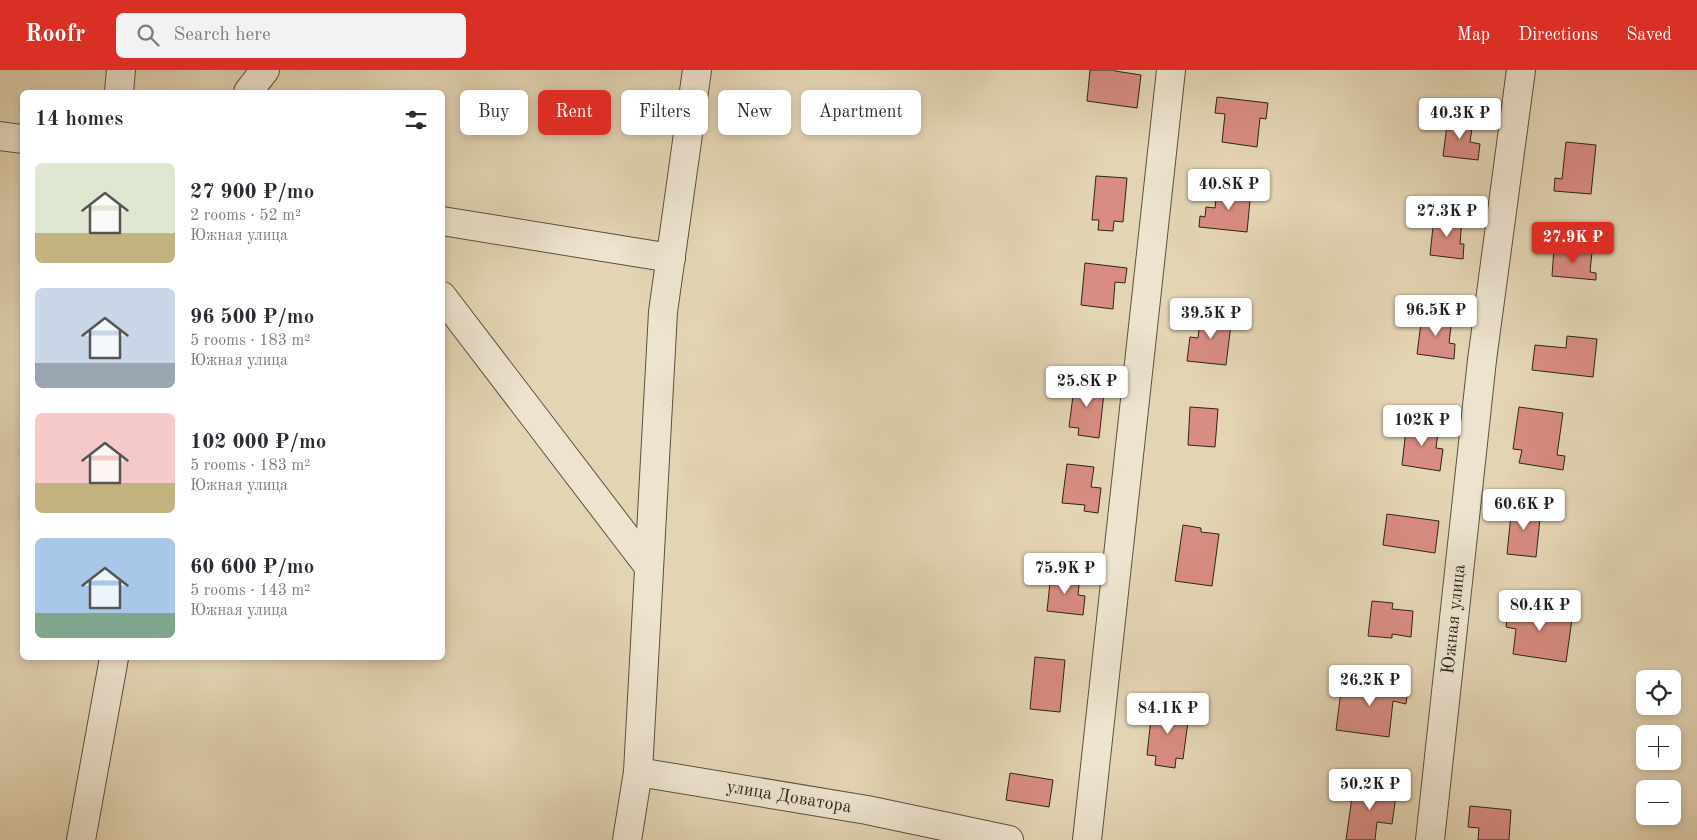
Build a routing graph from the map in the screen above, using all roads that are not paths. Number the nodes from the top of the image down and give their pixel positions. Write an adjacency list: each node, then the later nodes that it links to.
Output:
1 (121, 70): 6 (street)
2 (265, 70): 7 (street)
3 (697, 70): 11 (street)
4 (1171, 70): 19 (street)
5 (1521, 70): 20 (street, Южная улица)
6 (119, 90)
7 (250, 90)
8 (0, 136): 9 (street)
9 (20, 139)
10 (445, 221): 11 (street)
11 (671, 258): 13 (street)
12 (445, 300): 13 (street)
13 (649, 567): 15 (street)
14 (114, 660): 16 (street)
15 (638, 772): 17 (street); 18 (street, улица Доватора)
16 (81, 840)
17 (627, 840)
18 (1009, 840)
19 (1088, 840)
20 (1430, 840)

